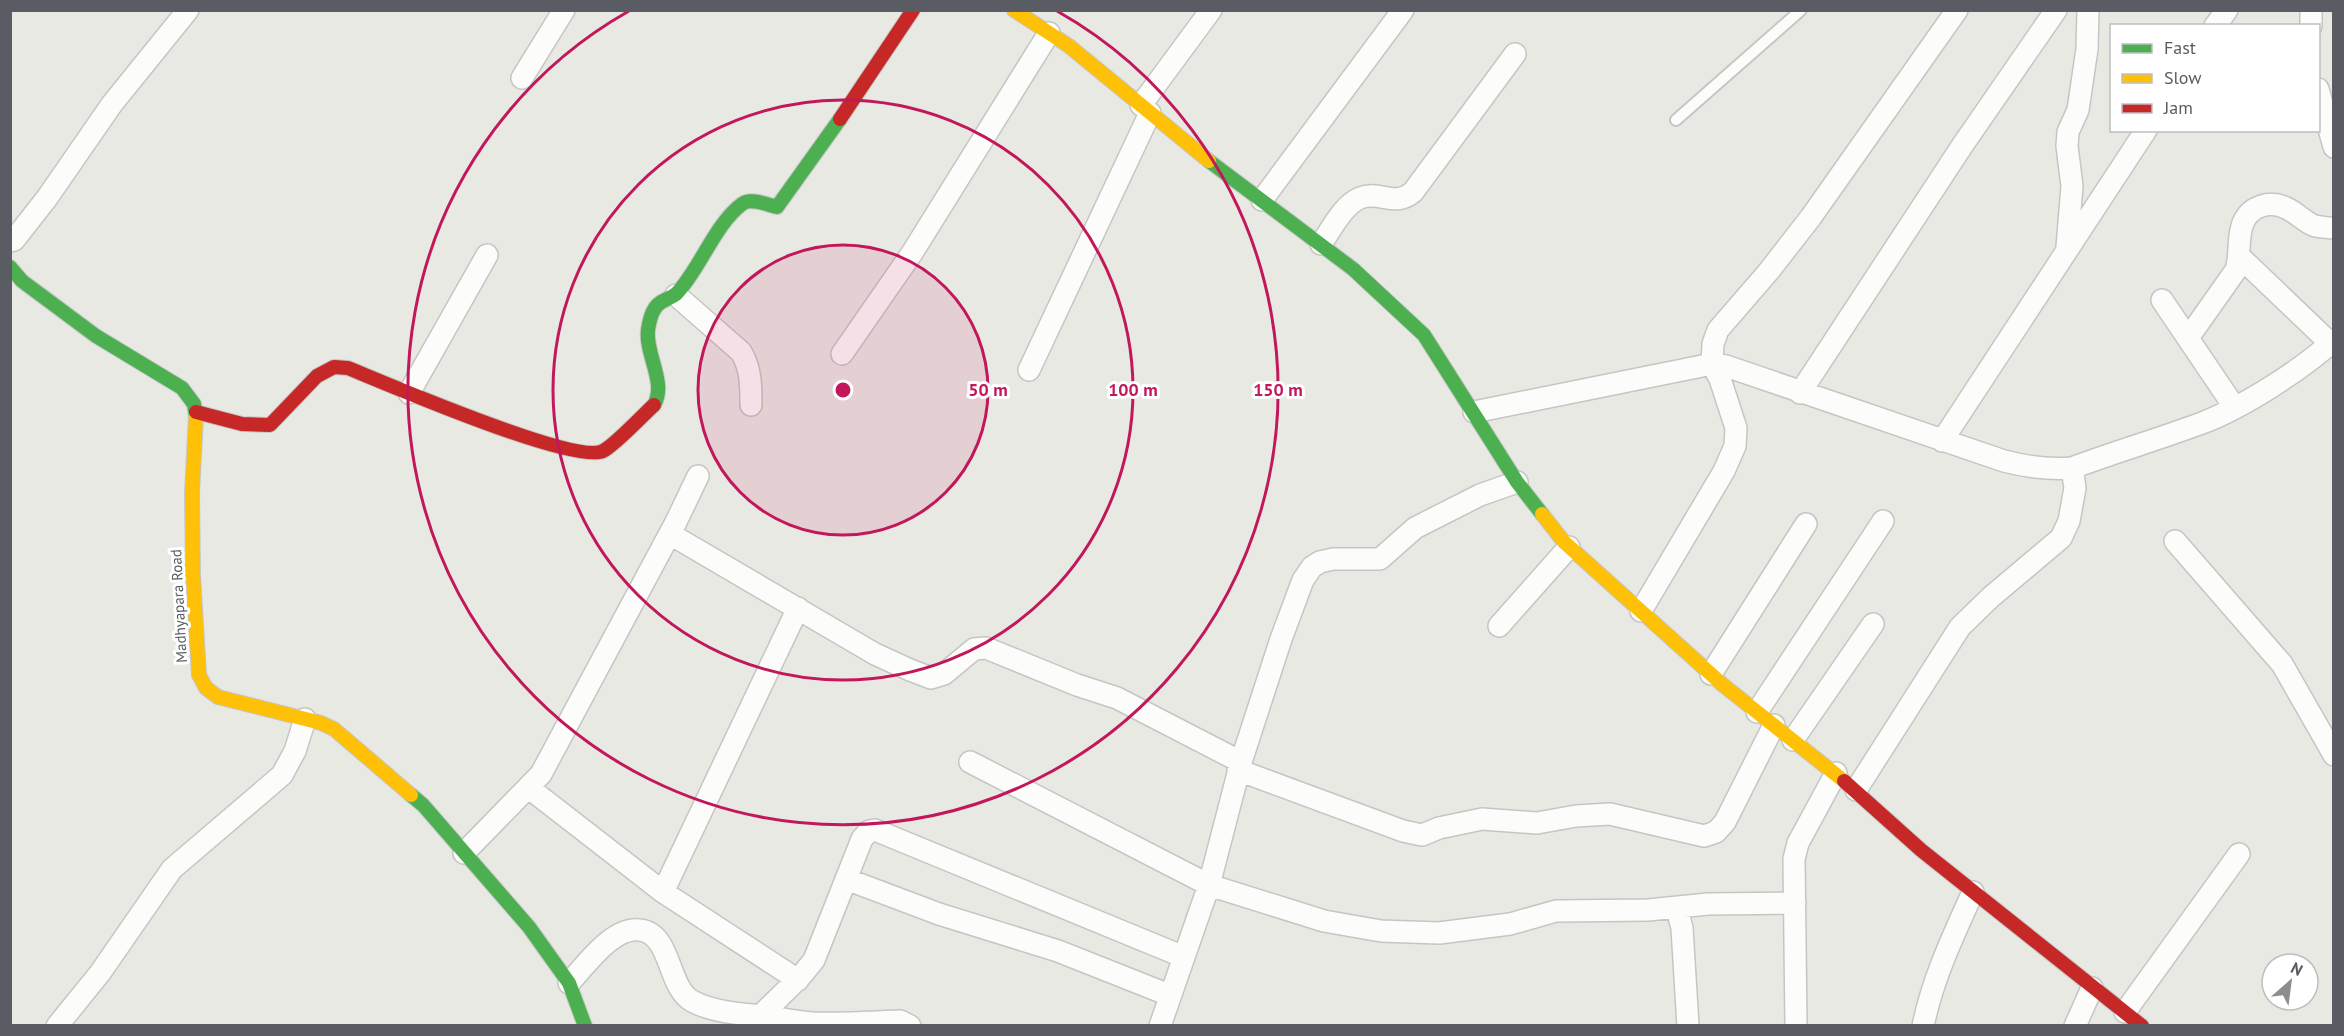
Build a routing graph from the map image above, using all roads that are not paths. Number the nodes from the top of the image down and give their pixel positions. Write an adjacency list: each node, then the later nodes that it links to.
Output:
1 (188, 10): 23 (street)
2 (564, 10): 15 (street)
3 (913, 10): 29 (street)
4 (1014, 10): 13 (street)
5 (1211, 10): 17 (street)
6 (1403, 10): 21 (street)
7 (1801, 10): 18 (lane)
8 (1957, 10): 34 (street)
9 (2056, 10): 37 (street)
10 (2088, 10): 25 (street)
11 (2227, 10): 12 (street)
12 (2216, 24)
13 (1049, 33): 17 (street); 33 (street)
14 (1515, 54): 24 (street)
15 (522, 78)
16 (2320, 93): 20 (street)
17 (1146, 109): 21 (street); 35 (street)
18 (1676, 120)
19 (2145, 132): 25 (street)
20 (2334, 147)
21 (1263, 200): 24 (street)
22 (2334, 228): 27 (street)
23 (10, 242)
24 (1321, 244): 41 (street)
25 (2067, 247): 42 (street)
26 (487, 255): 36 (street)
27 (2240, 257): 31 (street); 32 (street)
28 (10, 267): 40 (street)
29 (676, 295): 36 (street); 38 (street)
30 (2162, 300): 31 (street)
31 (2188, 338): 39 (street)
32 (2332, 342): 39 (street)
33 (842, 354)
34 (1712, 364): 37 (street); 41 (street); 52 (street)
35 (1029, 370)
36 (409, 393): 40 (street)
37 (1800, 393): 42 (street)
38 (752, 405)
39 (2235, 408): 43 (street)
40 (196, 412): 57 (street, Madhyapara Road)
41 (1474, 412): 45 (street)
42 (1941, 441): 43 (street)
43 (2072, 468): 65 (street)
44 (698, 476): 48 (street)
45 (1516, 482): 50 (street); 62 (street)
46 (1882, 521): 56 (street)
47 (1806, 524): 55 (street)
48 (670, 534): 51 (street); 64 (street)
49 (2175, 541): 60 (street)
50 (1569, 547): 52 (street); 54 (street)
51 (798, 608): 62 (street); 70 (street)
52 (1641, 611): 55 (street)
53 (1873, 624): 59 (street)
54 (1499, 626)
55 (1711, 674): 56 (street)
56 (1757, 712): 58 (street)
57 (305, 718): 66 (street, Madhyapara Road); 81 (street)
58 (1774, 725): 59 (street); 62 (street)
59 (1793, 740): 63 (street)
60 (2334, 755)
61 (970, 762): 69 (street)
62 (1240, 766): 69 (street)
63 (1836, 773): 65 (street); 72 (street)
64 (529, 788): 66 (street); 70 (street)
65 (1856, 790): 71 (street)
66 (464, 853): 76 (street, Madhyapara Road)
67 (2239, 854): 79 (street)
68 (846, 879): 74 (street); 75 (street); 78 (street)
69 (1209, 885): 73 (street); 74 (street)
70 (663, 892): 75 (street)
71 (1973, 892): 77 (street); 87 (street)
72 (1795, 903): 73 (street); 86 (street)
73 (1677, 909): 85 (street)
74 (1184, 957): 78 (street)
75 (798, 980): 80 (street)
76 (569, 983): 80 (street); 82 (street, Madhyapara Road)
77 (2092, 988): 79 (street); 88 (street)
78 (1169, 995): 84 (street)
79 (2125, 1012): 89 (street)
80 (760, 1016): 83 (street)
81 (57, 1026)
82 (585, 1026)
83 (910, 1026)
84 (1160, 1026)
85 (1688, 1026)
86 (1796, 1026)
87 (1923, 1026)
88 (2075, 1026)
89 (2142, 1026)

